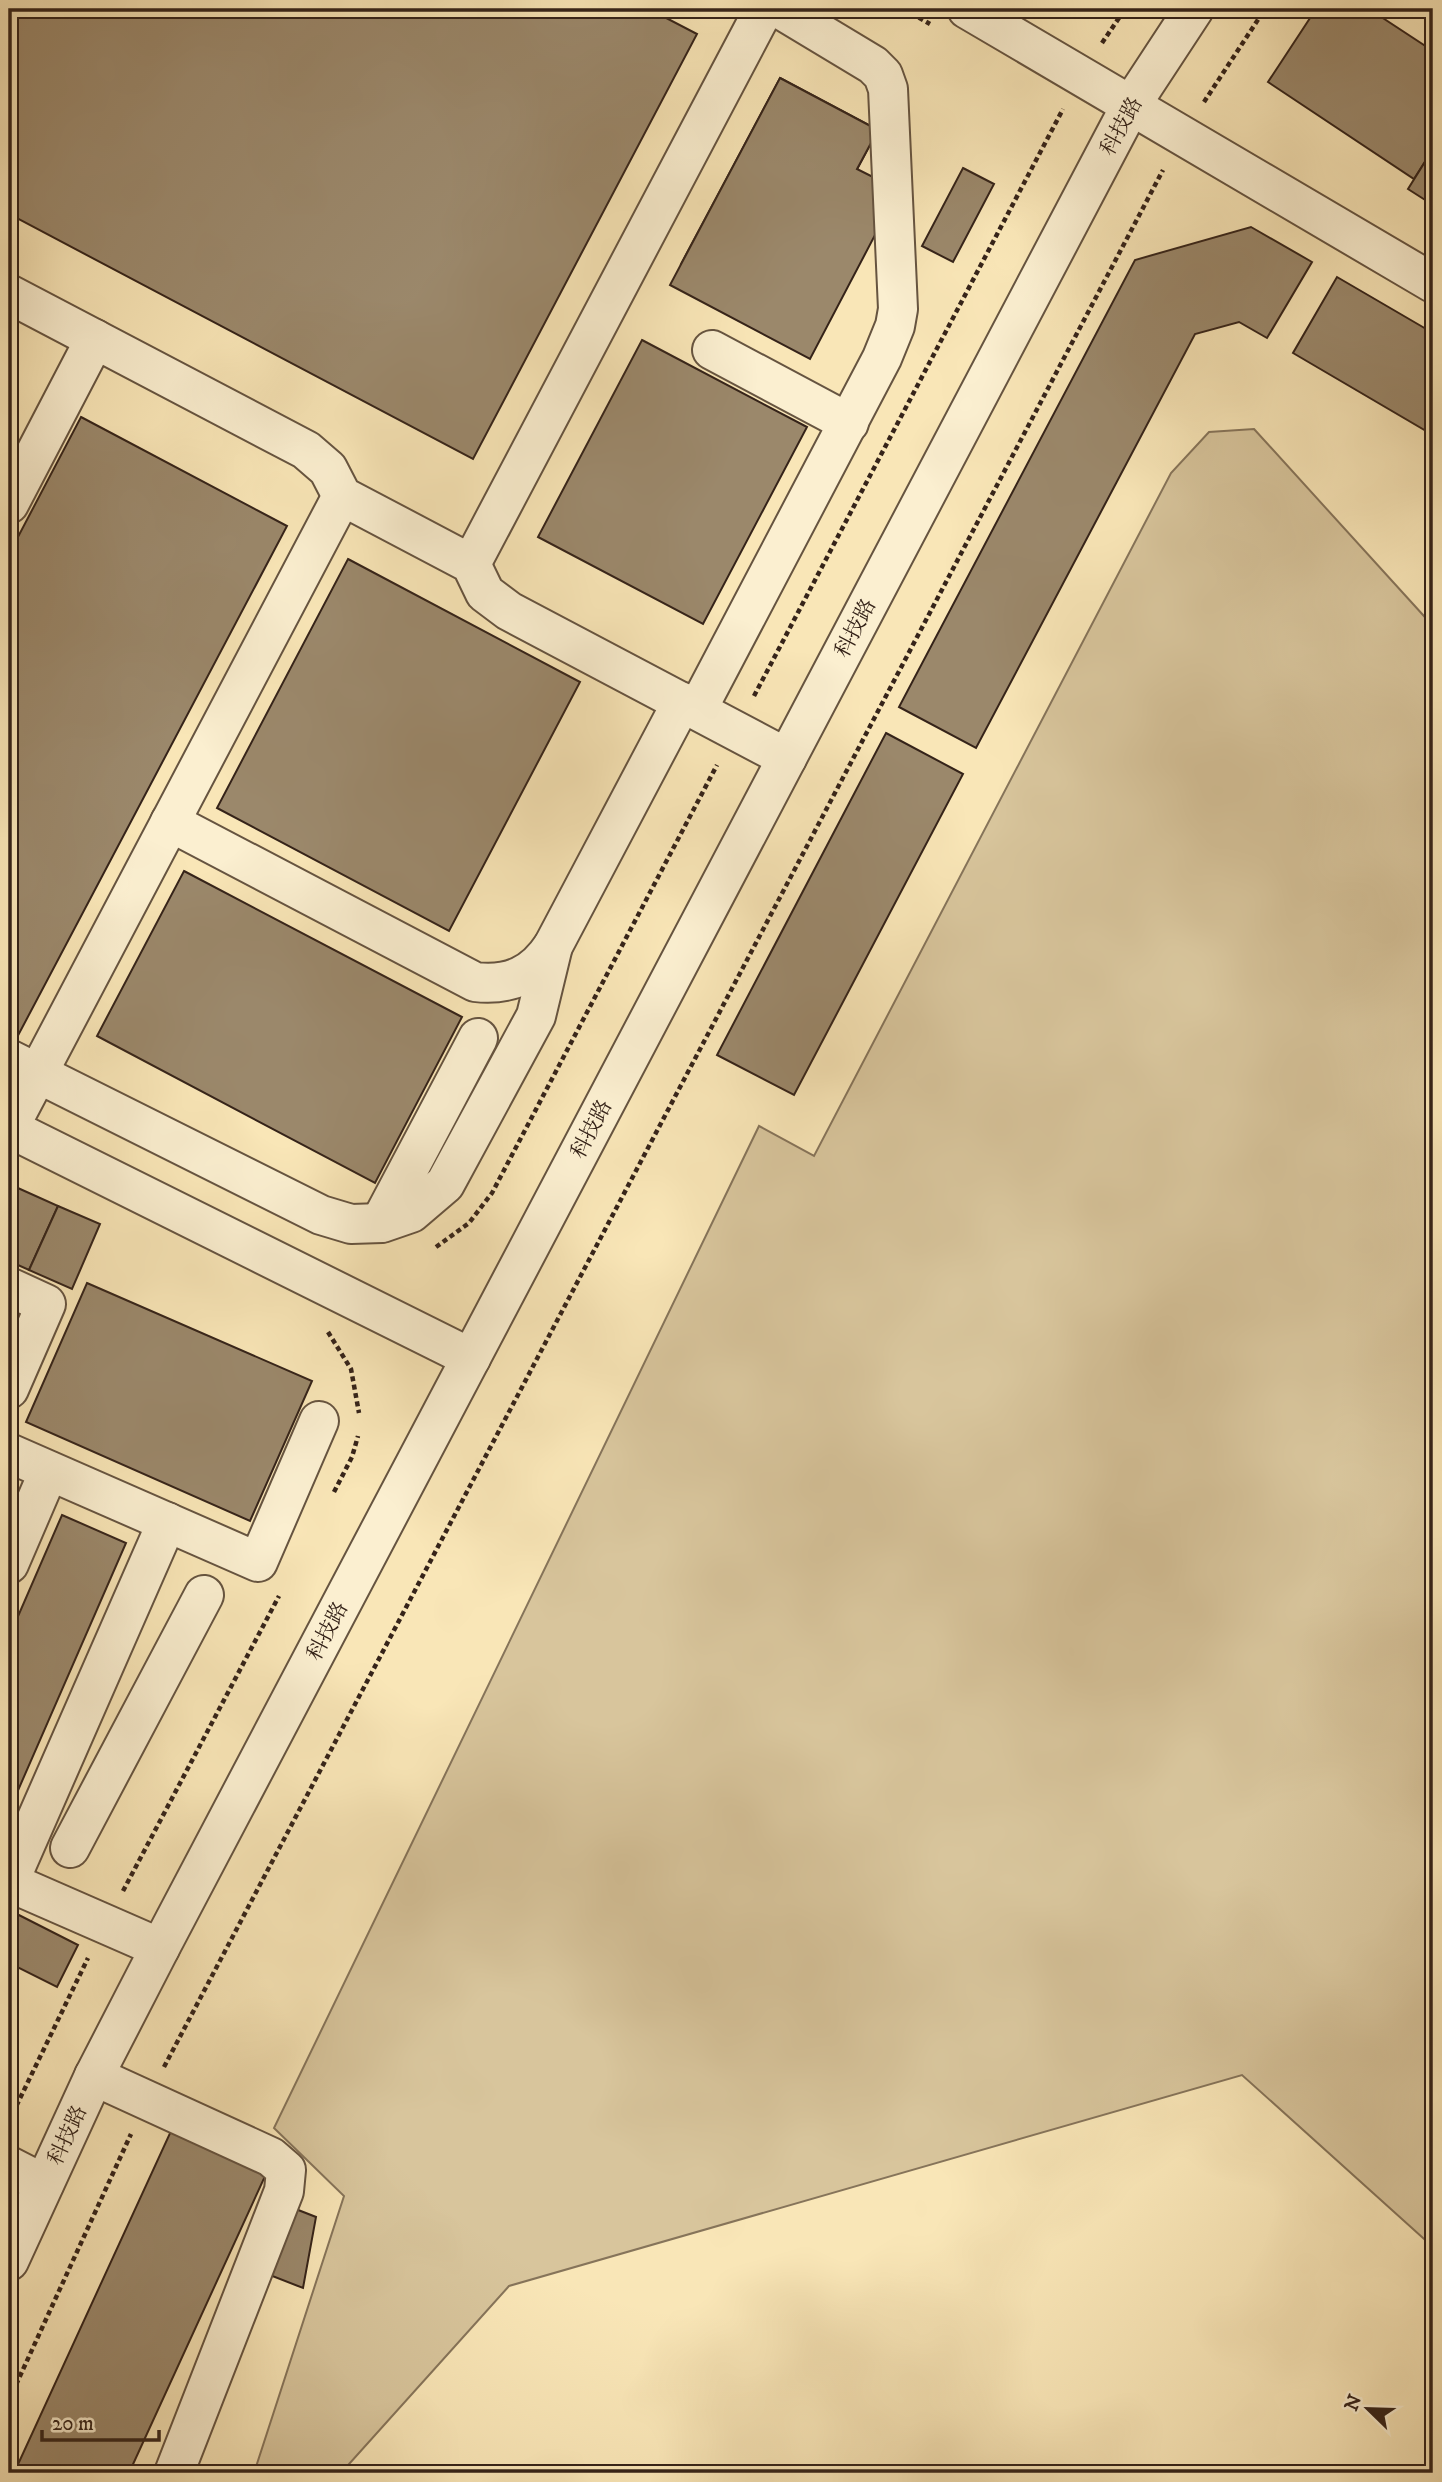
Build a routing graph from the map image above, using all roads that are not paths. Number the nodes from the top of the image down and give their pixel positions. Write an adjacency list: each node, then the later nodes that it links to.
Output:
1 (764, 9): 13 (street)
2 (780, 9): 10 (street)
3 (967, 9): 5 (street)
4 (1194, 9): 5 (street, 科技路)
5 (1131, 105): 6 (street); 15 (street, 科技路)
6 (1433, 283)
7 (9, 294): 8 (street)
8 (96, 339): 11 (street); 12 (street)
9 (712, 350): 10 (street)
10 (849, 423): 14 (street)
11 (342, 496): 13 (street); 16 (street)
12 (9, 503)
13 (471, 564): 14 (street)
14 (689, 706): 15 (street); 17 (street)
15 (787, 758): 23 (street, 科技路)
16 (170, 822): 17 (street); 19 (street)
17 (553, 946): 21 (street)
18 (478, 1038): 21 (street)
19 (23, 1066): 20 (street); 21 (street)
20 (9, 1128): 23 (street)
21 (380, 1223)
22 (9, 1287): 24 (street)
23 (471, 1358): 35 (street, 科技路)
24 (9, 1389)
25 (319, 1421): 28 (street)
26 (9, 1453): 27 (street)
27 (49, 1471): 28 (street); 29 (street)
28 (167, 1522): 31 (street)
29 (9, 1564)
30 (204, 1595): 32 (street)
31 (80, 1721): 32 (street); 34 (street)
32 (127, 1742): 33 (street)
33 (71, 1848)
34 (9, 1882): 35 (street)
35 (160, 1948): 36 (street, 科技路)
36 (94, 2076): 38 (street, 科技路); 40 (street)
37 (9, 2166): 38 (street)
38 (44, 2184): 39 (street, 科技路)
39 (9, 2261)
40 (174, 2473)

